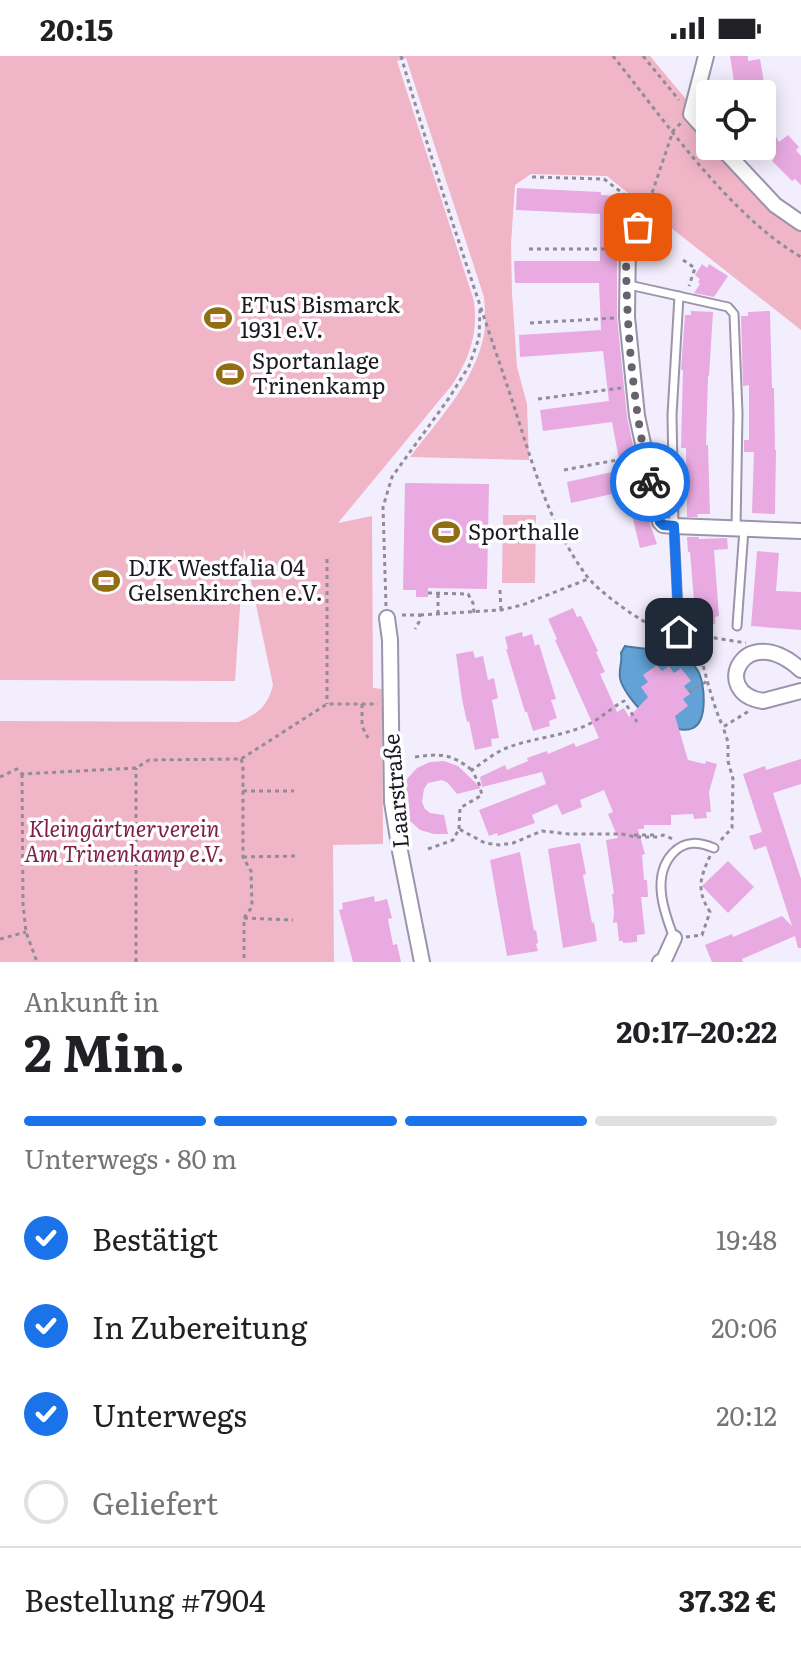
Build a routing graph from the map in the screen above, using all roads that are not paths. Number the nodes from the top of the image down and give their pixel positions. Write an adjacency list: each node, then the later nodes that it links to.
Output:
1 (706, 56): 2 (street)
2 (700, 80)
3 (696, 95): 4 (street)
4 (696, 120)
5 (733, 160): 7 (street)
6 (644, 219): 8 (street)
7 (801, 223)
8 (626, 285): 9 (lane); 10 (street)
9 (682, 297): 10 (lane); 11 (lane)
10 (674, 526): 11 (street); 15 (lane)
11 (740, 528): 12 (street); 14 (lane)
12 (801, 531)
13 (387, 618): 20 (street, Laarstraße)
14 (737, 626)
15 (679, 632)
16 (801, 670): 17 (street)
17 (801, 691)
18 (714, 848): 19 (lane)
19 (674, 938): 21 (street)
20 (422, 962)
21 (660, 962)

